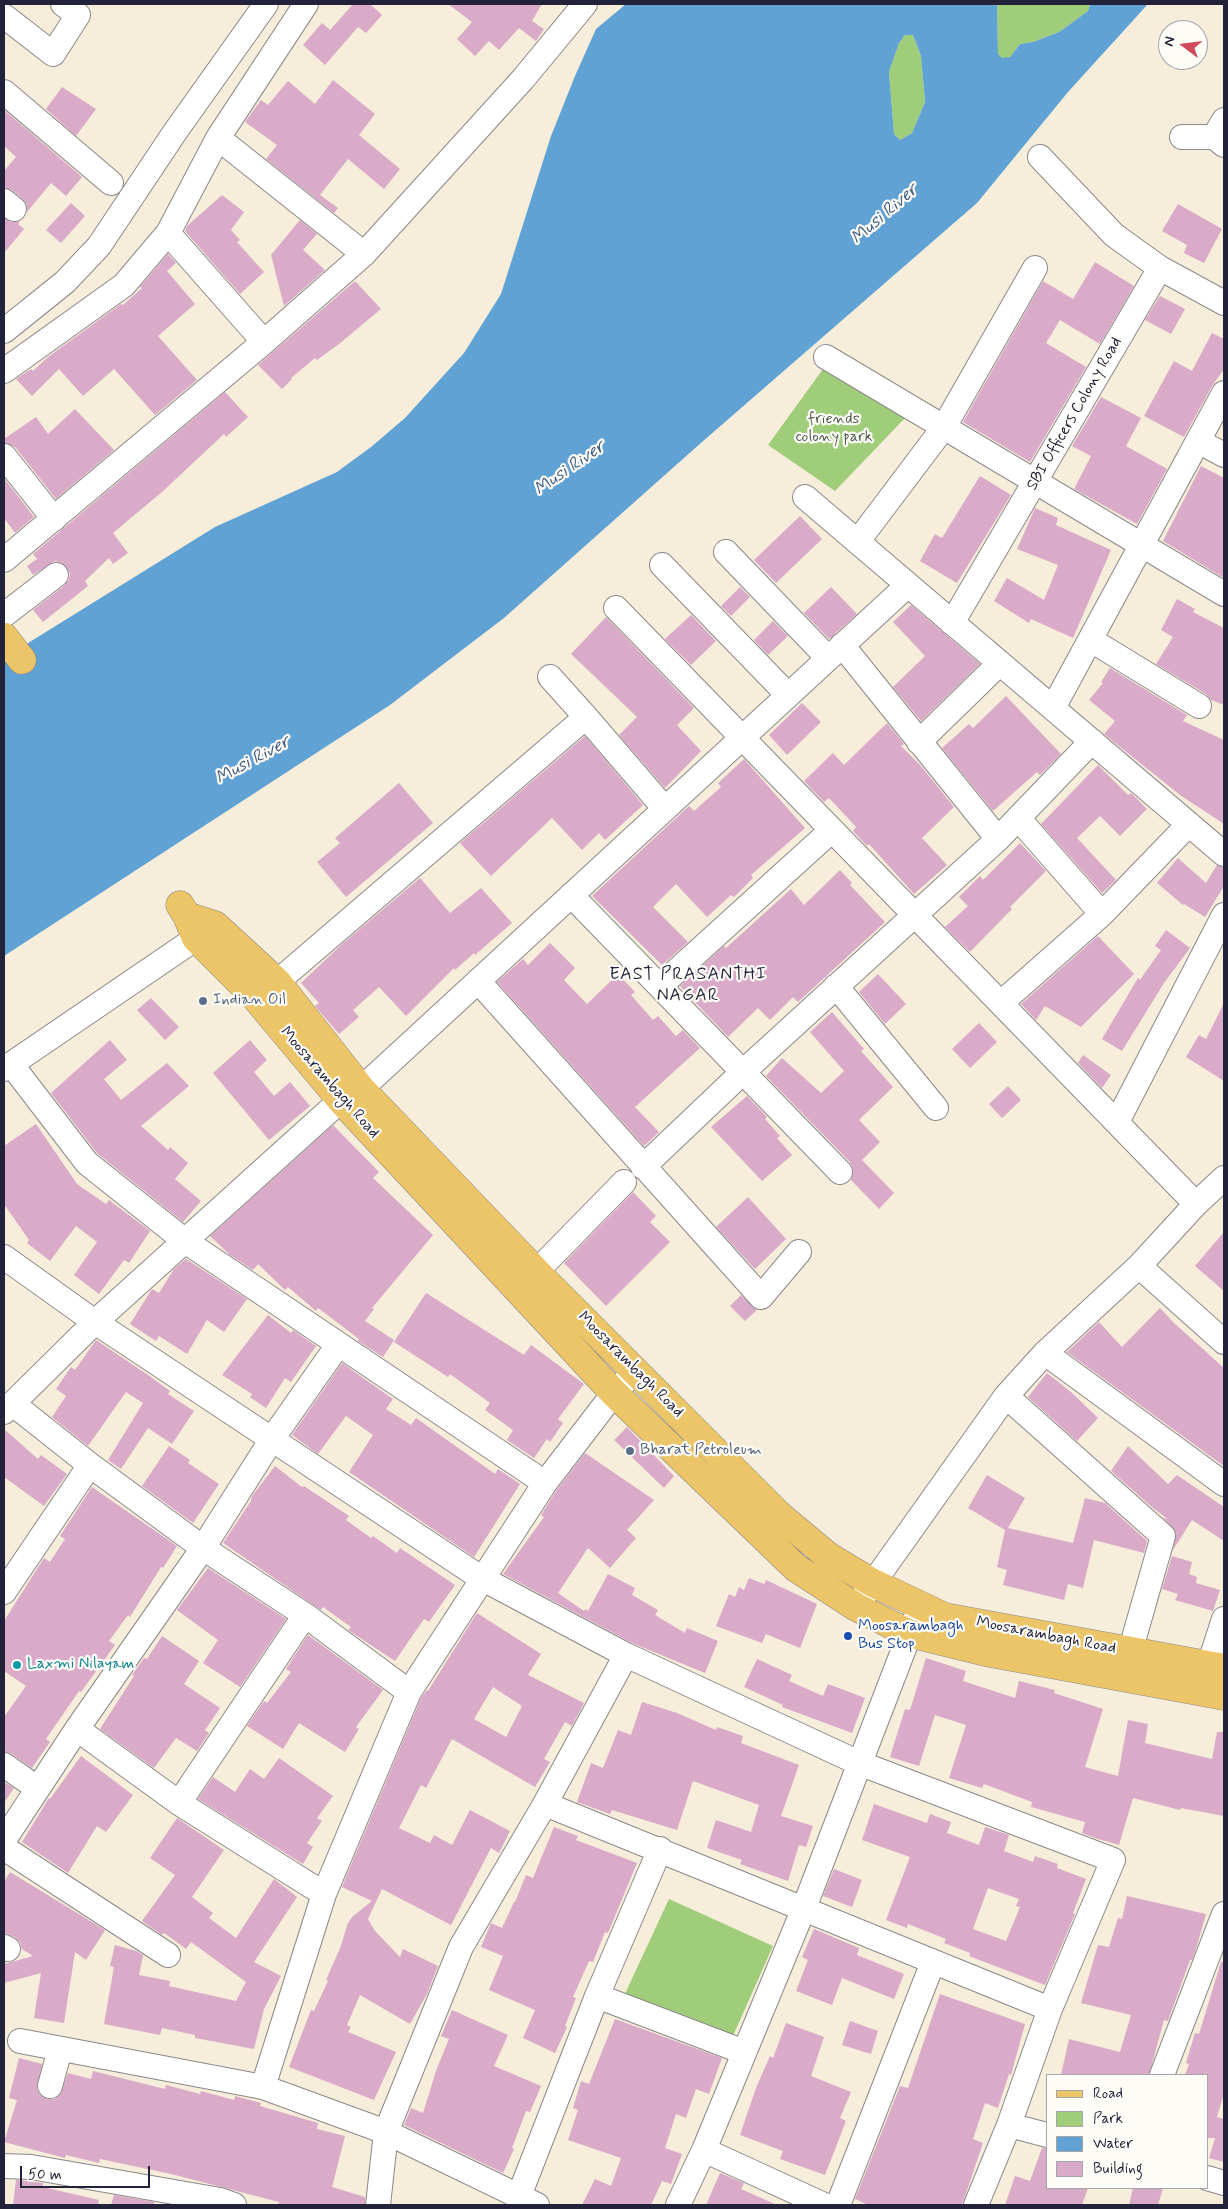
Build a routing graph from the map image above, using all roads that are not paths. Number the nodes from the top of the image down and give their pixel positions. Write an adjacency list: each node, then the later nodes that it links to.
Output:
1 (63, 4): 5 (street)
2 (266, 4): 17 (street)
3 (306, 4): 9 (street)
4 (585, 4): 13 (street)
5 (4, 16)
6 (4, 92): 11 (street)
7 (1221, 134): 8 (street)
8 (1182, 137)
9 (218, 138): 12 (street); 13 (street)
10 (1040, 157): 15 (street)
11 (111, 183)
12 (168, 233): 18 (street); 20 (street)
13 (364, 254): 18 (street)
14 (1035, 268): 22 (street)
15 (1160, 268): 16 (street); 26 (street, SBI Officers Colony Road)
16 (1224, 302)
17 (4, 331)
18 (264, 342): 28 (street)
19 (826, 357): 22 (street)
20 (4, 371)
21 (1224, 393): 23 (street)
22 (944, 427): 26 (street); 29 (street)
23 (1198, 441): 24 (street); 30 (street)
24 (1224, 455)
25 (4, 456): 28 (street)
26 (1035, 481): 30 (street); 39 (street, SBI Officers Colony Road)
27 (805, 497): 29 (street)
28 (54, 519): 32 (street)
29 (858, 541): 35 (street)
30 (1142, 545): 36 (street); 41 (street)
31 (726, 552): 42 (street)
32 (4, 560)
33 (662, 565): 46 (street)
34 (56, 575): 38 (street)
35 (908, 585): 39 (street); 42 (street)
36 (1224, 594)
37 (616, 608): 50 (street)
38 (4, 615)
39 (952, 623): 44 (street)
40 (4, 637): 43 (main road)
41 (1090, 640): 47 (street); 48 (street)
42 (835, 652): 46 (street); 52 (street)
43 (22, 660)
44 (1000, 664): 48 (street); 52 (street)
45 (550, 677): 49 (street)
46 (788, 695): 50 (street)
47 (1199, 706)
48 (1053, 708): 51 (street)
49 (586, 716): 53 (street); 67 (street)
50 (742, 737): 53 (street); 56 (street)
51 (1092, 741): 54 (street); 55 (street)
52 (920, 742): 57 (street)
53 (665, 809): 59 (street)
54 (1018, 818): 57 (street); 60 (street)
55 (1189, 824): 58 (street); 60 (street)
56 (832, 830): 61 (street); 65 (street)
57 (998, 839): 61 (street)
58 (1224, 854)
59 (571, 895): 64 (street); 65 (street)
60 (1102, 914): 68 (street)
61 (915, 915): 66 (street); 68 (street)
62 (1224, 916): 73 (street)
63 (195, 921): 67 (main road, Moosarambagh Road); 69 (street)
64 (478, 981): 71 (street); 74 (street)
65 (661, 986): 70 (street)
66 (836, 986): 70 (street); 72 (street)
67 (266, 990): 71 (main road, Moosarambagh Road)
68 (1001, 1003): 73 (street)
69 (8, 1066): 79 (street)
70 (744, 1070): 74 (street); 75 (street)
71 (351, 1095): 79 (street); 83 (main road, Moosarambagh Road); 89 (main road, Moosarambagh Road)
72 (936, 1108)
73 (1117, 1122): 78 (street)
74 (643, 1168): 80 (street)
75 (840, 1172)
76 (1224, 1178): 78 (street)
77 (624, 1182): 83 (street)
78 (1196, 1204): 82 (street)
79 (185, 1241): 84 (street); 86 (street)
80 (799, 1252)
81 (4, 1256): 84 (street)
82 (1139, 1266): 85 (street); 87 (street)
83 (536, 1272): 88 (main road, Moosarambagh Road)
84 (95, 1322): 91 (street); 92 (street)
85 (1224, 1342)
86 (338, 1345): 92 (street); 94 (street)
87 (1045, 1353): 90 (street); 95 (street)
88 (635, 1371): 89 (street); 98 (main road, Moosarambagh Road)
89 (614, 1393): 94 (street); 100 (main road, Moosarambagh Road)
90 (1006, 1396): 98 (street); 105 (street)
91 (8, 1408): 93 (street)
92 (272, 1439): 96 (street); 97 (street)
93 (90, 1465): 96 (street); 99 (street)
94 (545, 1483): 97 (street)
95 (1224, 1484)
96 (203, 1548): 102 (street); 110 (street)
97 (481, 1578): 106 (street); 108 (street)
98 (872, 1582): 100 (street); 101 (main road, Moosarambagh Road)
99 (6, 1583)
100 (856, 1607): 104 (main road, Moosarambagh Road)
101 (920, 1607): 104 (street); 105 (main road, Moosarambagh Road)
102 (305, 1615): 108 (street); 114 (street)
103 (1224, 1619): 107 (street)
104 (908, 1633): 109 (main road, Moosarambagh Road); 111 (street)
105 (1130, 1652): 107 (main road, Moosarambagh Road)
106 (626, 1655): 111 (street); 115 (street)
107 (1217, 1666)
108 (409, 1692): 119 (street)
109 (1224, 1696)
110 (77, 1729): 113 (street); 114 (street)
111 (859, 1763): 120 (street); 126 (street)
112 (4, 1766): 113 (street)
113 (37, 1788): 116 (street)
114 (179, 1804): 119 (street)
115 (544, 1804): 118 (street); 134 (street)
116 (4, 1840)
117 (4, 1848): 123 (street)
118 (660, 1849): 120 (street); 125 (street)
119 (324, 1894): 132 (street)
120 (804, 1908): 124 (street); 129 (street)
121 (1224, 1914): 122 (street)
122 (1220, 1938): 130 (street)
123 (168, 1955)
124 (933, 1962): 126 (street); 145 (street)
125 (597, 1996): 129 (street); 140 (street)
126 (1050, 2009): 133 (street)
127 (20, 2041): 128 (street)
128 (60, 2049): 131 (street); 132 (street)
129 (744, 2052): 136 (street)
130 (1162, 2074)
131 (50, 2086)
132 (263, 2087): 134 (street)
133 (1010, 2125): 135 (street); 146 (street)
134 (386, 2132): 140 (street); 142 (street)
135 (1046, 2135)
136 (704, 2150): 143 (street); 144 (street)
137 (4, 2166): 141 (street)
138 (1208, 2178): 139 (street)
139 (1224, 2183)
140 (528, 2200)
141 (224, 2203)
142 (378, 2205)
143 (678, 2205)
144 (824, 2205)
145 (838, 2205)
146 (976, 2205)

